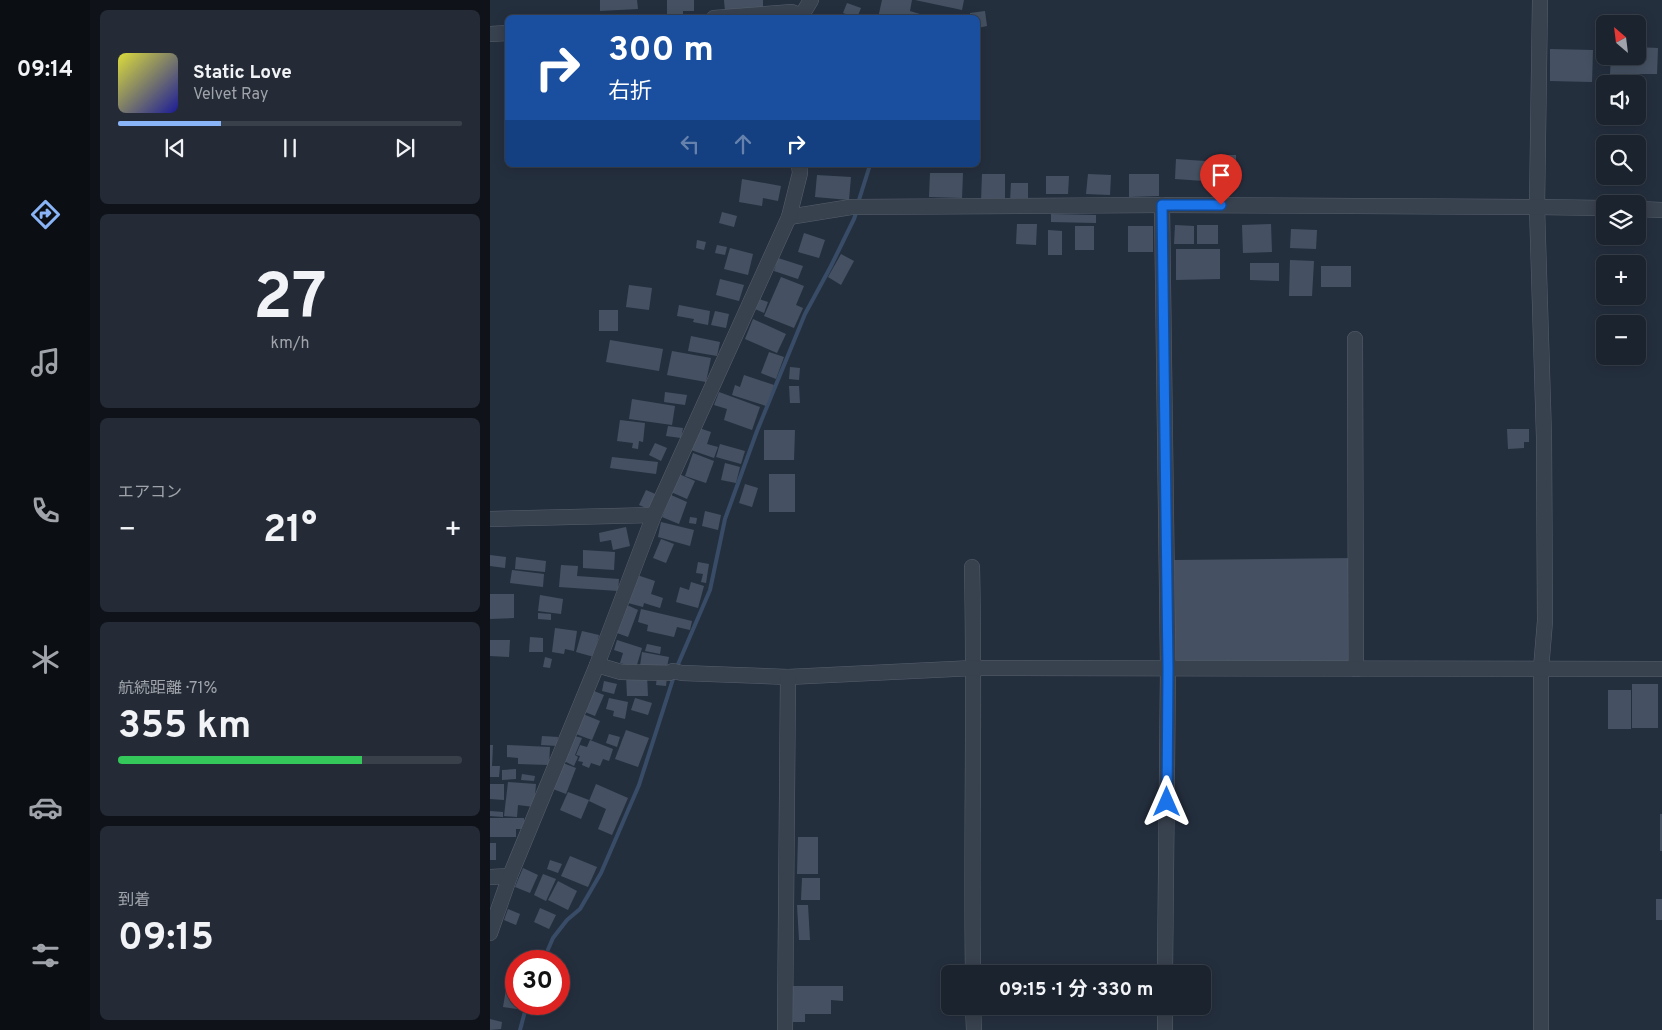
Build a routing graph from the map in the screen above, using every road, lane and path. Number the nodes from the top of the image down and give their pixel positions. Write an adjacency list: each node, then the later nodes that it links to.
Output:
1 (811, 0): 3 (street)
2 (1540, 0): 9 (street)
3 (796, 11): 4 (street)
4 (749, 15)
5 (505, 33): 6 (street)
6 (490, 34)
7 (799, 167): 13 (street)
8 (1162, 205): 9 (street); 13 (street); 20 (street)
9 (1537, 206): 10 (street); 22 (street)
10 (1596, 208)
11 (1646, 209): 12 (street)
12 (1662, 210)
13 (789, 217): 15 (street)
14 (1356, 339): 21 (street)
15 (654, 515): 16 (street); 18 (street)
16 (490, 519)
17 (972, 567): 19 (street)
18 (597, 665): 24 (street); 25 (street)
19 (974, 668): 20 (street); 24 (street); 28 (street)
20 (1168, 668): 21 (street); 29 (street)
21 (1356, 669): 22 (street)
22 (1541, 669): 23 (street); 35 (street)
23 (1662, 669)
24 (788, 677): 32 (street)
25 (510, 876): 26 (street); 27 (street)
26 (490, 877)
27 (490, 932)
28 (973, 965)
29 (1165, 965)
30 (973, 1015): 33 (street)
31 (1165, 1015): 34 (street)
32 (785, 1030)
33 (974, 1030)
34 (1165, 1030)
35 (1541, 1030)

